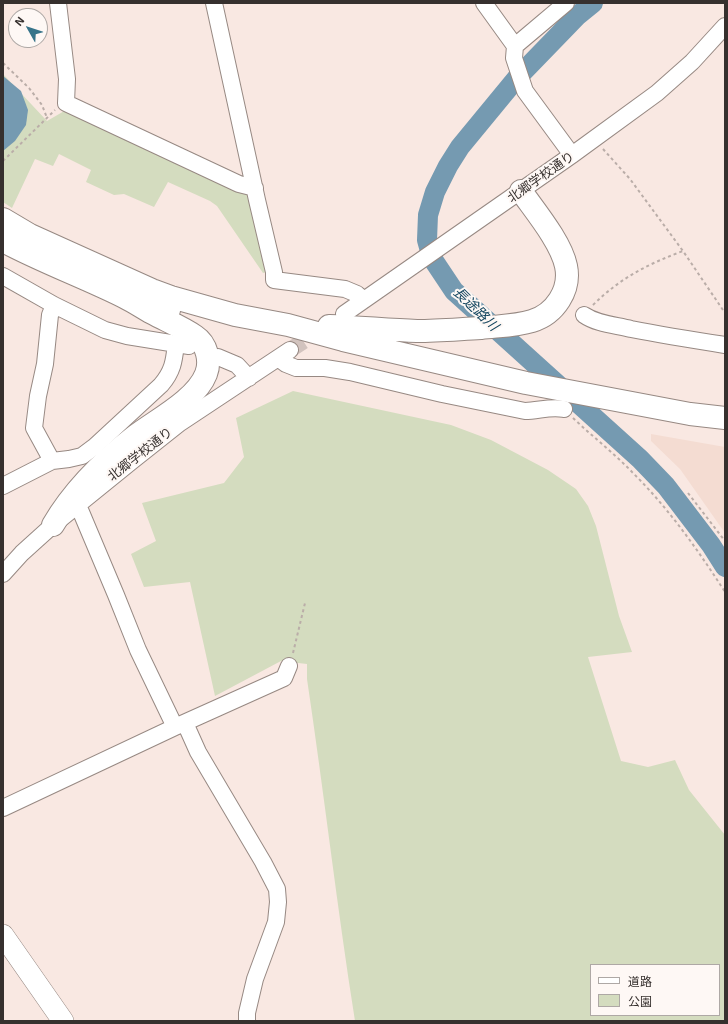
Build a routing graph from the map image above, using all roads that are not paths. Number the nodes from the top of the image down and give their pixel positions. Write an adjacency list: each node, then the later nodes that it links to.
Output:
1 (58, 3): 8 (street)
2 (214, 3): 8 (street)
3 (484, 3): 6 (street)
4 (566, 3): 6 (street)
5 (725, 26): 7 (street, 北郷学校通り)
6 (515, 46): 7 (street)
7 (572, 155): 9 (street, 北郷学校通り)
8 (255, 188): 13 (street)
9 (521, 191): 13 (street, 北郷学校通り); 17 (highway)
10 (5, 225): 12 (highway); 17 (highway)
11 (3, 276): 14 (street)
12 (124, 297): 21 (highway); 29 (highway)
13 (364, 300): 15 (street, 北郷学校通り)
14 (54, 305): 26 (street); 26 (street)
15 (344, 314)
16 (584, 315): 18 (street)
17 (288, 325): 21 (highway)
18 (725, 345)
19 (218, 357): 20 (street)
20 (249, 378): 23 (street, 北郷学校通り); 28 (street, 北郷学校通り)
21 (528, 388): 22 (highway)
22 (607, 404): 24 (highway); 25 (highway)
23 (564, 410)
24 (725, 418)
25 (725, 433)
26 (52, 461): 27 (street)
27 (3, 486)
28 (76, 505): 29 (street, 北郷学校通り); 32 (street)
29 (53, 525): 30 (street, 北郷学校通り)
30 (3, 574)
31 (289, 666): 32 (street)
32 (180, 725): 33 (street); 36 (street)
33 (3, 808)
34 (3, 935): 35 (main road)
35 (63, 1021)
36 (247, 1021)

